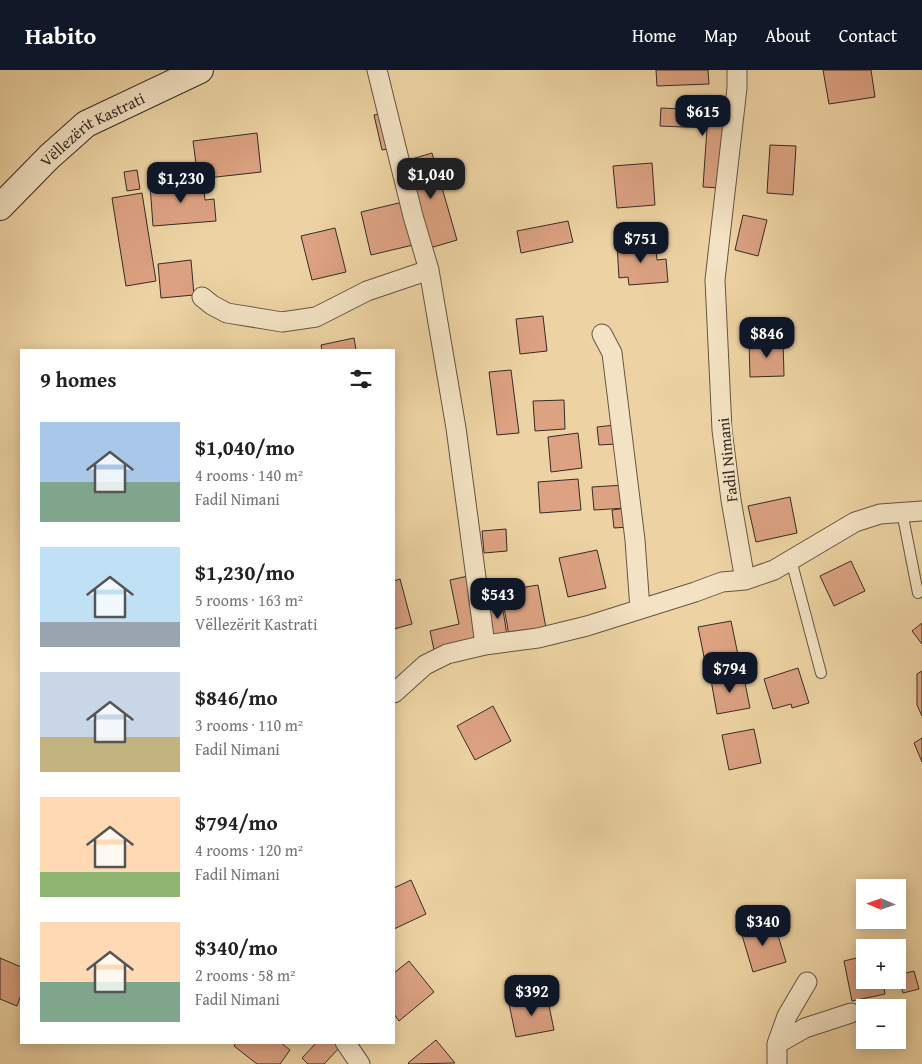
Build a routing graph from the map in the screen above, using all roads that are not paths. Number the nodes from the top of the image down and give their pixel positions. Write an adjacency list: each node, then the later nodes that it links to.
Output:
1 (200, 70): 4 (street, Vëllezërit Kastrati)
2 (377, 70): 5 (street)
3 (737, 70): 13 (street, Fadil Nimani)
4 (0, 207)
5 (429, 270): 6 (street); 16 (street)
6 (202, 297)
7 (602, 334): 15 (street)
8 (922, 511): 9 (street)
9 (902, 512): 10 (lane); 12 (street)
10 (911, 558): 11 (lane); 14 (lane)
11 (922, 558)
12 (791, 560): 13 (street); 17 (lane)
13 (745, 580): 15 (street)
14 (918, 593)
15 (640, 609): 16 (street)
16 (485, 645): 18 (street)
17 (821, 674)
18 (395, 692)
19 (807, 982): 22 (street)
20 (851, 1013): 22 (street)
21 (346, 1044): 23 (street)
22 (777, 1044): 24 (street)
23 (360, 1064)
24 (776, 1064)

